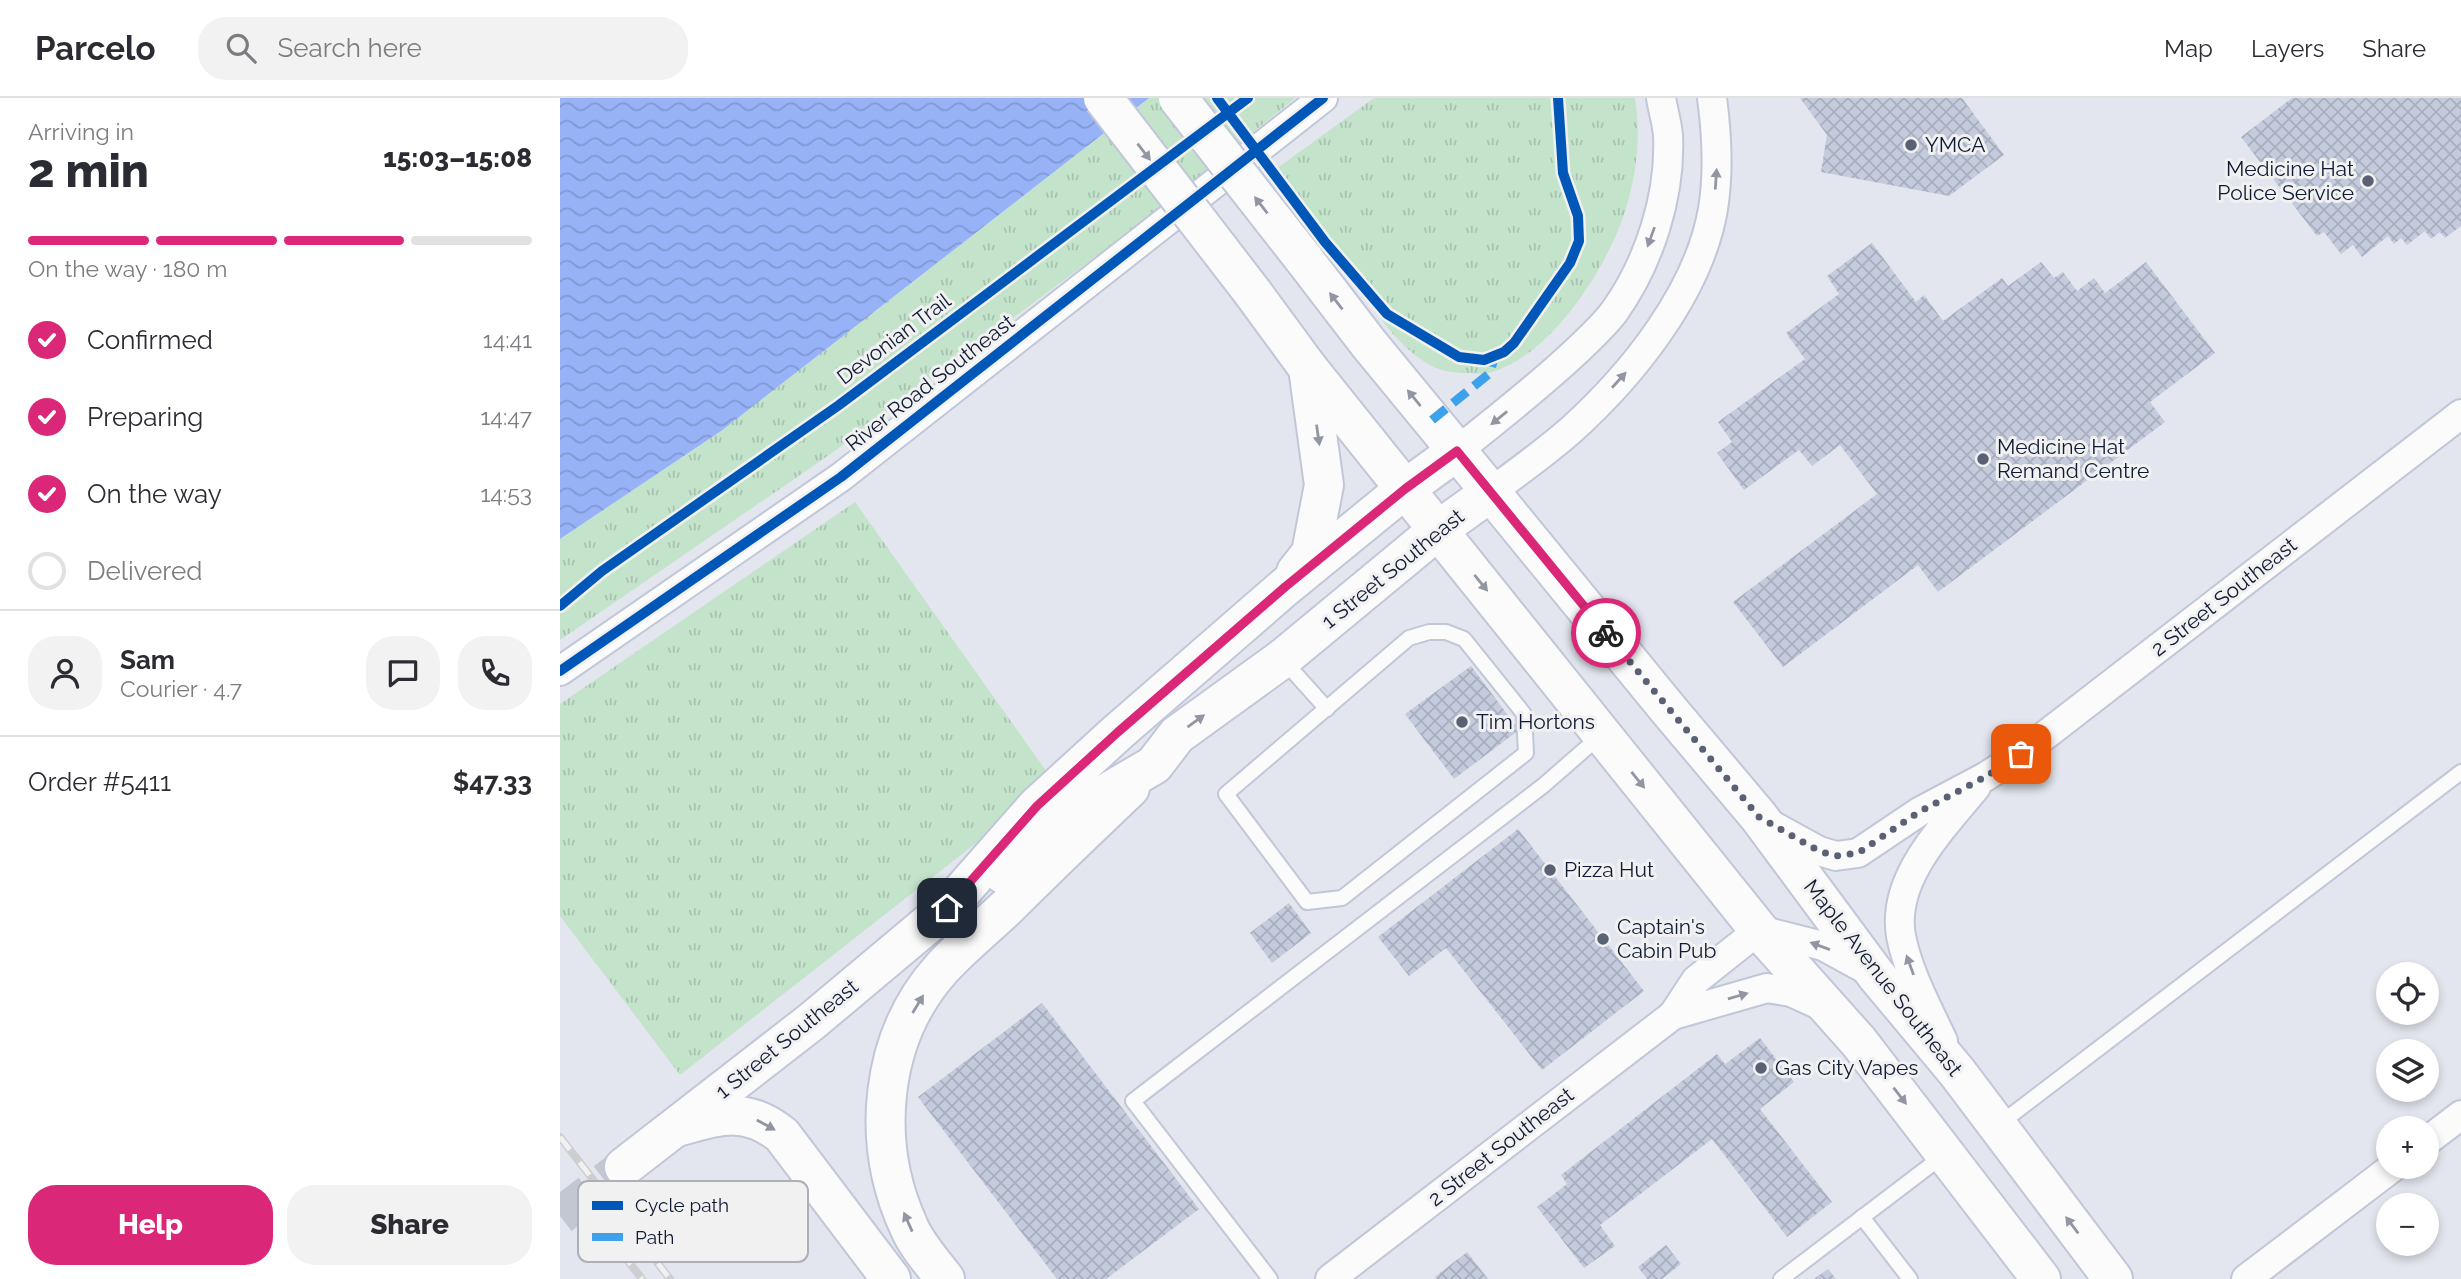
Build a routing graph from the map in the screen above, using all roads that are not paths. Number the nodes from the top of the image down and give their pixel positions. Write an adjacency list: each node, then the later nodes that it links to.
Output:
1 (1103, 98): 6 (main road, one-way to 6, bridge)
2 (1178, 98): 8 (main road, Maple Avenue Southeast, one-way to 2, bridge)
3 (1661, 98): 8 (street, 1 Street Southeast, one-way to 8)
4 (1712, 98): 10 (street, 1 Street Southeast, one-way to 4)
5 (1321, 102): 14 (street, River Road Southeast)
6 (1308, 368): 9 (main road); 12 (main road, one-way to 12)
7 (2461, 414): 19 (street, 2 Street Southeast)
8 (1457, 451): 9 (main road, 1 Street Southeast); 10 (main road, Maple Avenue Southeast)
9 (1405, 489): 11 (main road); 12 (main road, 1 Street Southeast)
10 (1491, 492): 11 (main road, 1 Street Southeast); 20 (main road, Maple Avenue Southeast)
11 (1438, 530): 13 (main road, 1 Street Southeast); 16 (main road, one-way to 16)
12 (1285, 587): 21 (main road, 1 Street Southeast)
13 (1282, 659): 15 (lane); 17 (main road, 1 Street Southeast, one-way to 13)
14 (560, 671)
15 (1327, 709): 15 (lane)
16 (1602, 734): 22 (main road, one-way to 22); 37 (lane)
17 (1154, 765): 21 (main road, 1 Street Southeast); 36 (main road, one-way to 17)
18 (2461, 772): 28 (lane)
19 (1985, 777): 20 (street, 2 Street Southeast); 26 (street, 2 Street Southeast, one-way to 19)
20 (1759, 817): 23 (main road, Maple Avenue Southeast)
21 (947, 908): 29 (main road, 1 Street Southeast)
22 (1759, 930): 23 (street, one-way to 22); 24 (street, 2 Street Southeast); 25 (main road)
23 (1876, 975): 26 (main road, Maple Avenue Southeast)
24 (1673, 1015): 25 (street, 2 Street Southeast, one-way to 25); 38 (street, 2 Street Southeast)
25 (1858, 1042): 31 (main road, one-way to 31)
26 (1957, 1072): 28 (main road, Maple Avenue Southeast)
27 (2461, 1115): 30 (street)
28 (1997, 1126): 42 (main road, Maple Avenue Southeast, one-way to 28)
29 (677, 1127): 32 (main road, 1 Street Southeast); 35 (main road, one-way to 35)
30 (2439, 1132)
31 (1945, 1154): 34 (lane); 41 (main road)
32 (624, 1167)
33 (2377, 1179): 43 (street)
34 (1862, 1217): 39 (lane); 40 (lane)
35 (891, 1279)
36 (945, 1279)
37 (1270, 1279)
38 (1330, 1279)
39 (1781, 1279)
40 (1910, 1279)
41 (2041, 1279)
42 (2113, 1279)
43 (2246, 1279)

